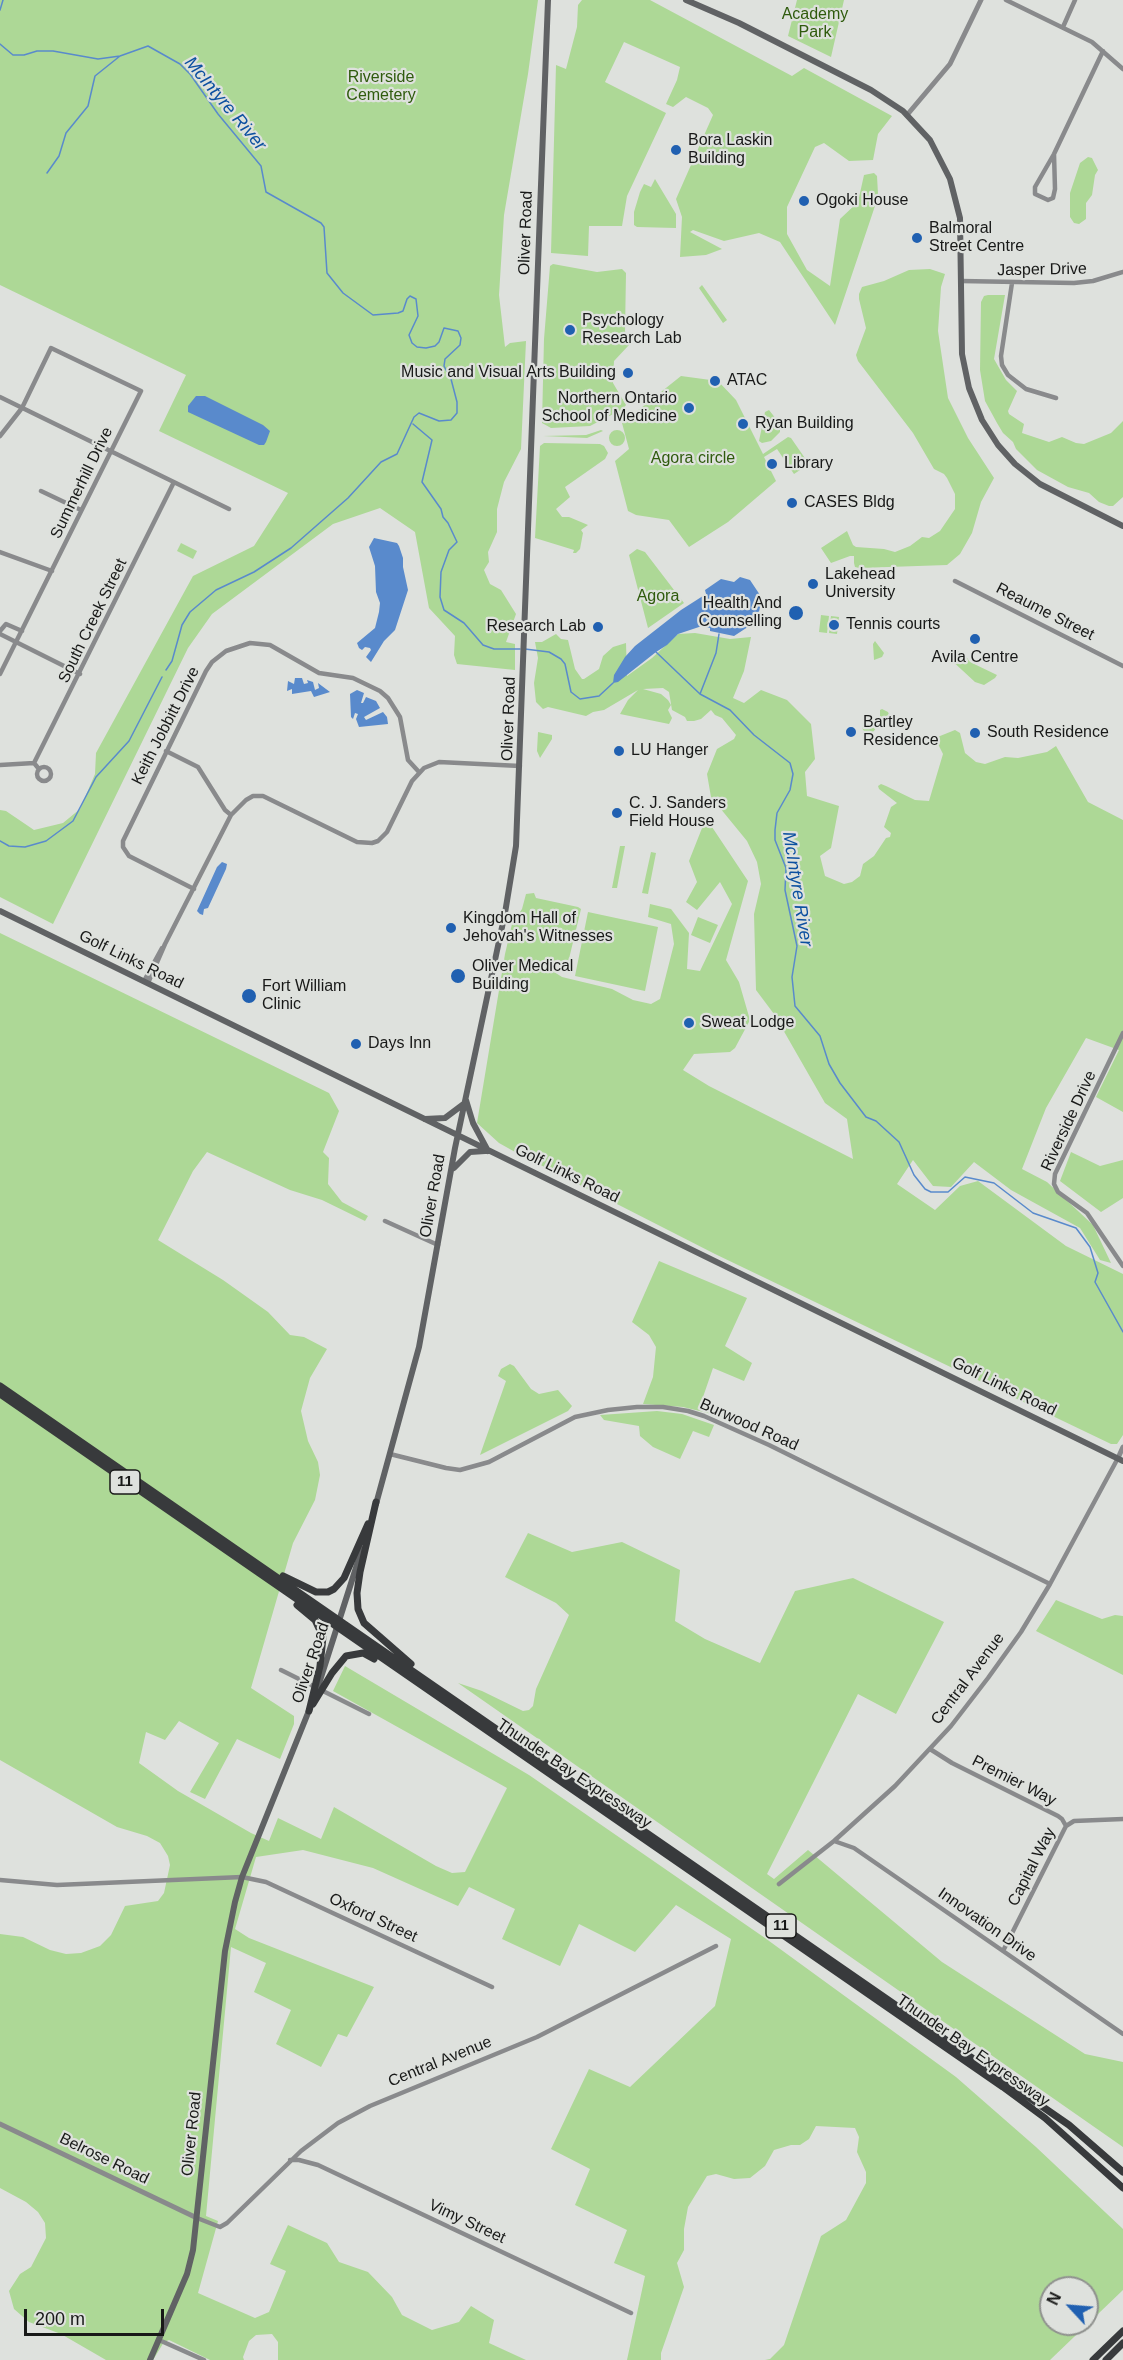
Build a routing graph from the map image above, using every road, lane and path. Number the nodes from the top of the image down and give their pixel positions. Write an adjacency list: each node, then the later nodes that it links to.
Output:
1 (548, 0): 37 (main road, Oliver Road)
2 (686, 0): 6 (main road)
3 (981, 0): 10 (street)
4 (1006, 0): 7 (street)
5 (1075, 0): 7 (street)
6 (698, 3): 10 (main road)
7 (1063, 27): 8 (street)
8 (1103, 51): 9 (street); 11 (street)
9 (1123, 69)
10 (907, 115): 13 (main road)
11 (1054, 154): 11 (street)
12 (1123, 272): 14 (street, Jasper Drive)
13 (961, 281): 14 (street, Jasper Drive); 24 (main road)
14 (1012, 283): 16 (street)
15 (0, 397): 17 (street)
16 (1056, 398)
17 (22, 408): 18 (street); 19 (street); 19 (street, Summerhill Drive)
18 (0, 436)
19 (110, 450): 20 (street); 23 (street, Summerhill Drive)
20 (174, 482): 22 (street); 33 (street, South Creek Street)
21 (41, 491): 23 (street)
22 (229, 509)
23 (81, 510): 26 (street, Summerhill Drive)
24 (1123, 526)
25 (0, 552): 26 (street)
26 (52, 571): 28 (street, Summerhill Drive)
27 (955, 581): 31 (street, Reaume Street)
28 (22, 631): 29 (street); 30 (street, Summerhill Drive)
29 (0, 633): 30 (street)
30 (16, 643): 32 (street, Summerhill Drive); 33 (street)
31 (1123, 666)
32 (0, 674)
33 (80, 674): 35 (street, South Creek Street)
34 (166, 752): 39 (street, Keith Jobbitt Drive); 40 (street); 41 (street, Keith Jobbitt Drive)
35 (34, 762): 36 (street); 38 (street)
36 (0, 765)
37 (520, 765): 39 (street); 45 (main road, Oliver Road)
38 (39, 769)
39 (419, 772): 40 (street)
40 (231, 815): 41 (street)
41 (194, 889): 43 (street)
42 (0, 911): 43 (main road, Golf Links Road)
43 (146, 982): 46 (main road, Golf Links Road)
44 (1123, 1033): 52 (street, Riverside Drive)
45 (465, 1101): 46 (main road); 47 (main road, Oliver Road); 48 (main road)
46 (421, 1118): 47 (main road, Golf Links Road)
47 (458, 1137): 48 (main road, Golf Links Road); 49 (main road, Oliver Road)
48 (488, 1152): 49 (main road); 57 (main road, Golf Links Road)
49 (452, 1171): 51 (main road, Oliver Road)
50 (385, 1221): 51 (street)
51 (438, 1245): 56 (main road, Oliver Road)
52 (1123, 1266)
53 (0, 1386): 59 (highway, Thunder Bay Expressway / 11)
54 (0, 1394): 60 (highway, Thunder Bay Expressway / 11)
55 (1123, 1447): 57 (street, Central Avenue)
56 (390, 1454): 58 (main road, Oliver Road); 61 (street, Burwood Road)
57 (1120, 1459): 61 (street, Central Avenue)
58 (376, 1502): 59 (highway); 62 (main road, Oliver Road); 65 (highway)
59 (252, 1559): 62 (highway, Thunder Bay Expressway / 11)
60 (251, 1569): 63 (highway, Thunder Bay Expressway / 11); 66 (highway)
61 (1050, 1584): 70 (street, Central Avenue)
62 (340, 1620): 63 (main road, Oliver Road); 65 (highway, Thunder Bay Expressway / 11)
63 (338, 1628): 66 (main road, Oliver Road); 67 (highway, Thunder Bay Expressway / 11)
64 (281, 1670): 66 (street)
65 (434, 1685): 84 (highway, Thunder Bay Expressway / 11)
66 (318, 1689): 67 (highway); 68 (highway); 69 (street)
67 (433, 1695): 82 (highway, Thunder Bay Expressway / 11)
68 (309, 1711): 74 (main road, Oliver Road)
69 (369, 1714)
70 (930, 1749): 72 (street, Premier Way); 73 (street, Central Avenue)
71 (1123, 1819): 72 (street, Premier Way)
72 (1066, 1826): 78 (street, Capital Way)
73 (834, 1841): 76 (street, Central Avenue); 78 (street, Innovation Drive)
74 (242, 1877): 75 (street, Oxford Street); 79 (street, Oxford Street); 87 (main road, Oliver Road)
75 (0, 1880)
76 (778, 1884)
77 (716, 1946): 83 (street, Central Avenue)
78 (1003, 1951): 80 (street, Innovation Drive)
79 (492, 1987)
80 (1123, 2034)
81 (0, 2124): 87 (street, Belrose Road)
82 (1086, 2154): 85 (highway, Thunder Bay Expressway); 86 (highway, 11)
83 (290, 2160): 87 (street, Central Avenue); 88 (street, Vimy Street)
84 (1123, 2172)
85 (1123, 2188)
86 (1123, 2193)
87 (196, 2218): 91 (main road, Oliver Road)
88 (631, 2313)
89 (1123, 2325): 93 (highway)
90 (1123, 2331): 93 (highway)
91 (159, 2340): 94 (main road, Oliver Road); 95 (street)
92 (1123, 2345): 97 (highway)
93 (1102, 2352): 96 (highway)
94 (150, 2360)
95 (204, 2360)
96 (1093, 2360)
97 (1107, 2360)

